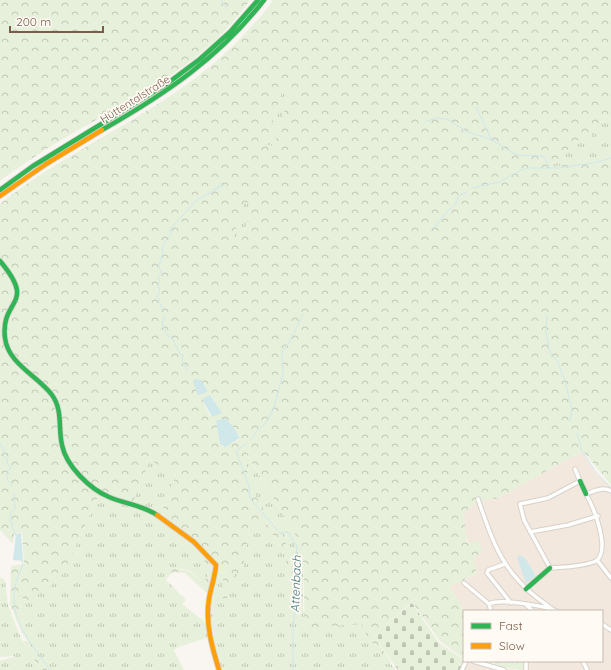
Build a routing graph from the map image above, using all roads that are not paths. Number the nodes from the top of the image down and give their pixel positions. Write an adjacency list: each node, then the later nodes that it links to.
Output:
1 (258, 0): 3 (main road, Hüttentalstraße)
2 (264, 0): 4 (main road, Hüttentalstraße)
3 (0, 190)
4 (0, 196)
5 (0, 261): 27 (main road)
6 (575, 469): 7 (street)
7 (580, 481): 9 (main road); 12 (street)
8 (611, 491): 9 (street)
9 (586, 494): 11 (street)
10 (478, 498): 14 (street)
11 (598, 516): 12 (street); 13 (street)
12 (530, 532): 15 (street)
13 (597, 560): 15 (street); 16 (street)
14 (505, 564): 18 (street); 19 (street)
15 (550, 568): 18 (main road)
16 (611, 578)
17 (464, 583): 20 (street)
18 (526, 589): 22 (street)
19 (511, 603): 20 (street); 21 (street)
20 (489, 604): 23 (street)
21 (525, 604): 22 (street); 24 (street)
22 (552, 609)
23 (491, 610)
24 (531, 610)
25 (475, 662): 26 (street)
26 (490, 669): 28 (street)
27 (219, 670)
28 (504, 670)

